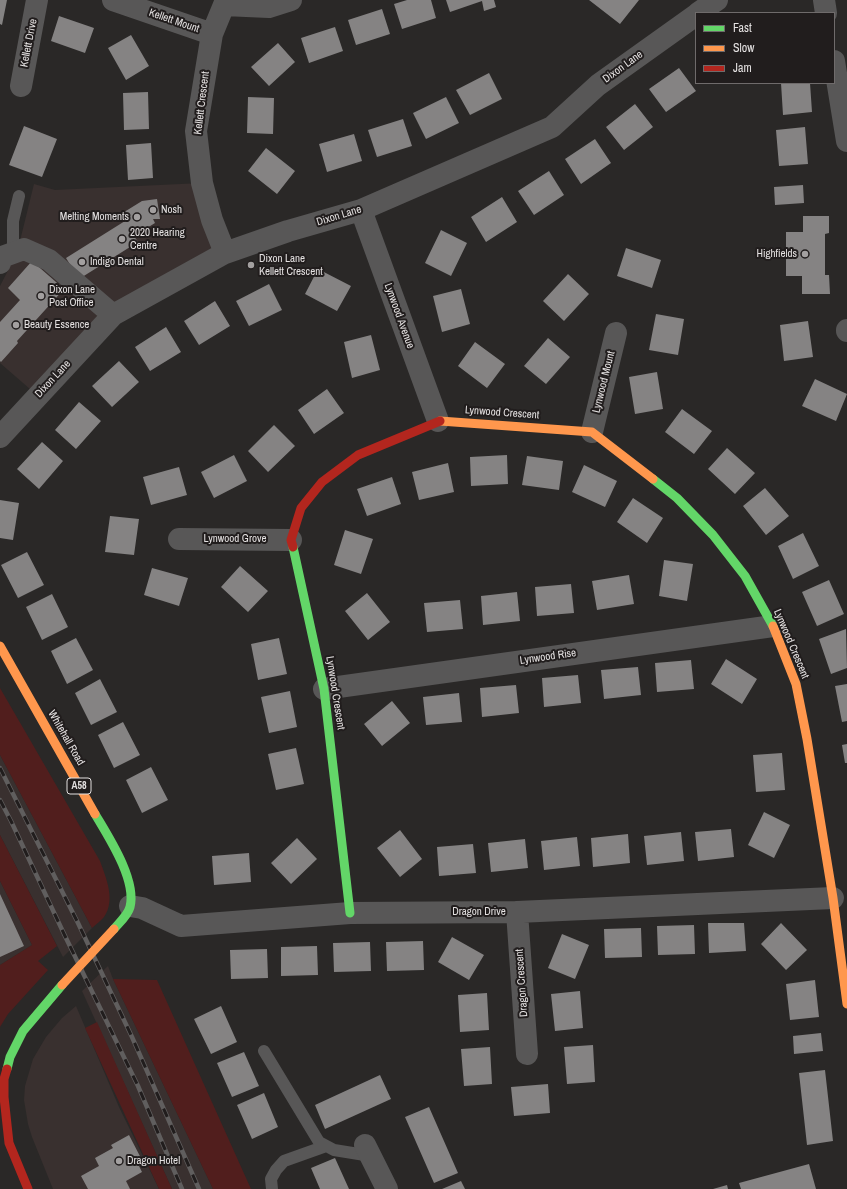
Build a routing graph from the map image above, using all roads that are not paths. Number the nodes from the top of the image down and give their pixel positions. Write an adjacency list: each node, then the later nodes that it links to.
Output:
1 (38, 0): 12 (street, Kellett Drive)
2 (114, 0): 10 (street, Kellett Mount)
3 (291, 0): 6 (street)
4 (717, 0): 7 (street, Dixon Lane)
5 (824, 0): 8 (street)
6 (225, 2): 10 (street, Kellett Crescent)
7 (700, 12)
8 (826, 12)
9 (695, 15): 15 (street, Dixon Lane)
10 (212, 34): 16 (street, Kellett Crescent)
11 (835, 67): 13 (street)
12 (22, 86)
13 (847, 141)
14 (19, 196): 17 (lane)
15 (361, 210): 16 (street, Dixon Lane); 20 (street, Lynwood Avenue)
16 (225, 253): 18 (street, Dixon Lane)
17 (7, 258): 18 (street)
18 (112, 315): 22 (street, Dixon Lane)
19 (616, 333): 21 (street, Lynwood Mount)
20 (438, 421): 21 (street, Lynwood Crescent); 24 (street, Lynwood Crescent)
21 (592, 432): 25 (street, Lynwood Crescent)
22 (0, 437)
23 (179, 539): 24 (street, Lynwood Grove)
24 (291, 540): 27 (street, Lynwood Crescent)
25 (773, 626): 27 (street, Lynwood Rise); 28 (street, Lynwood Crescent)
26 (0, 646): 29 (street, Whitehall Road / A58)
27 (324, 688): 31 (street, Lynwood Crescent)
28 (832, 898): 30 (street, Dragon Drive); 32 (street, Lynwood Crescent)
29 (130, 906): 31 (street, Dragon Drive); 37 (street, bridge)
30 (516, 912): 31 (street, Dragon Drive); 34 (street, Dragon Crescent)
31 (350, 913)
32 (847, 1004)
33 (264, 1051): 35 (lane)
34 (527, 1054)
35 (326, 1146): 36 (lane); 38 (lane)
36 (368, 1151): 39 (street)
37 (28, 1189)
38 (272, 1189)
39 (387, 1189)

